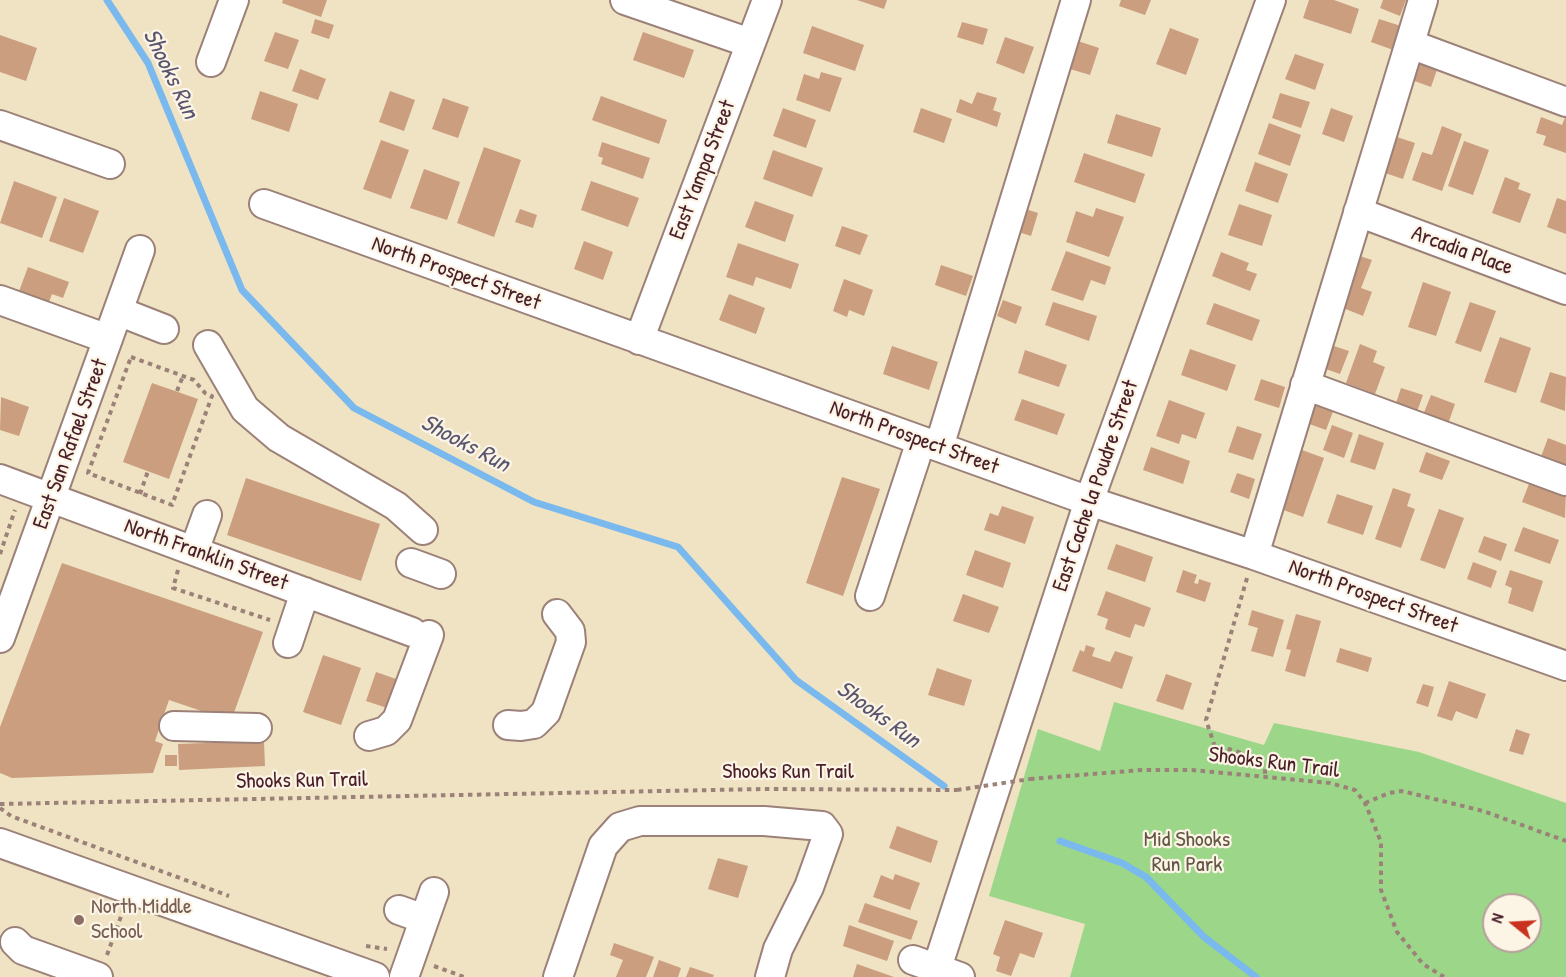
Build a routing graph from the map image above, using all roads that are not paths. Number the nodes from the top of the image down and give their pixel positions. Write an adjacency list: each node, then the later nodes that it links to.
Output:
1 (234, 0): 9 (street)
2 (625, 0): 7 (street)
3 (767, 0): 7 (street, East Yampa Street)
4 (1076, 0): 24 (street)
5 (1271, 0): 28 (street, East Cache la Poudre Street)
6 (1424, 0): 8 (street)
7 (750, 43): 21 (street, East Yampa Street)
8 (1410, 44): 10 (street); 14 (street)
9 (211, 62)
10 (1566, 102)
11 (0, 125): 12 (street)
12 (110, 164)
13 (264, 204): 21 (street, North Prospect Street)
14 (1358, 212): 16 (street, Arcadia Place); 23 (street)
15 (140, 250): 18 (street, East San Rafael Street)
16 (1566, 290)
17 (0, 300): 20 (street)
18 (118, 311): 19 (street); 20 (street, East San Rafael Street)
19 (164, 329)
20 (108, 339): 27 (street, East San Rafael Street)
21 (639, 340): 24 (street, North Prospect Street)
22 (208, 345): 30 (street)
23 (1305, 385): 26 (street); 31 (street)
24 (930, 444): 28 (street, North Prospect Street); 36 (street)
25 (0, 479): 27 (street, North Franklin Street)
26 (1566, 481)
27 (52, 498): 32 (street, North Franklin Street); 38 (street, East San Rafael Street)
28 (1089, 501): 31 (street, North Prospect Street); 50 (street, East Cache la Poudre Street)
29 (207, 516): 32 (street)
30 (423, 530)
31 (1254, 555): 40 (street, North Prospect Street)
32 (187, 557): 35 (street, North Franklin Street)
33 (411, 563): 34 (street)
34 (441, 574)
35 (305, 592): 39 (street); 44 (street, North Franklin Street)
36 (870, 596)
37 (557, 614): 41 (street)
38 (1, 634)
39 (291, 635)
40 (1566, 666)
41 (508, 725)
42 (174, 726): 43 (street)
43 (257, 728)
44 (369, 736)
45 (0, 843): 51 (street)
46 (434, 892): 48 (street)
47 (26, 958): 49 (street)
48 (407, 968)
49 (101, 971)
50 (936, 971)
51 (375, 977)
52 (558, 977): 53 (street)
53 (770, 977)

